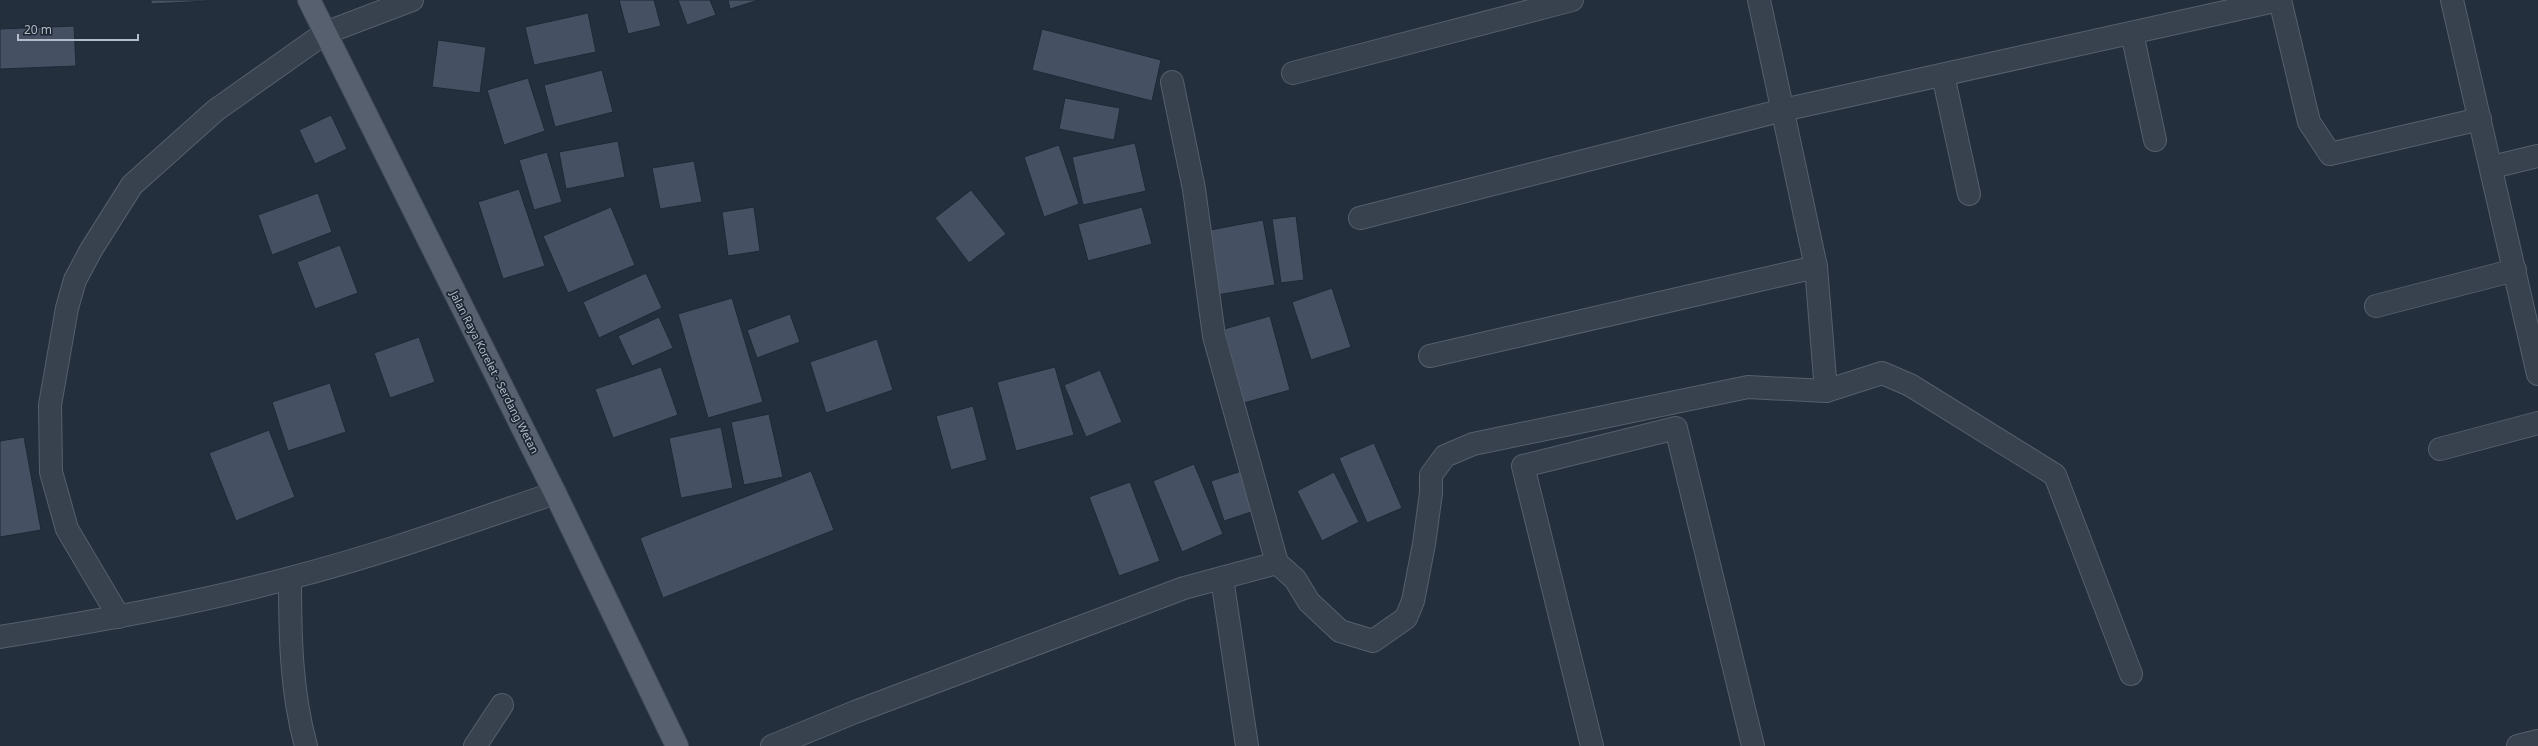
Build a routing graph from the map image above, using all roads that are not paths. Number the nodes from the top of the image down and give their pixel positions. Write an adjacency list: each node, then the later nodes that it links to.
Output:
1 (309, 0): 8 (main road, Jalan Raya Korelet - Serdang Wetan)
2 (412, 0): 8 (street)
3 (1572, 0): 7 (street)
4 (1758, 0): 13 (street)
5 (2280, 0): 9 (street); 14 (street)
6 (2452, 0): 14 (street)
7 (1509, 7): 10 (street)
8 (325, 32): 28 (main road, Jalan Raya Korelet - Serdang Wetan); 32 (street)
9 (2132, 33): 11 (street); 15 (street)
10 (1293, 73)
11 (1943, 74): 13 (street); 18 (street)
12 (1172, 82): 29 (street)
13 (1783, 110): 19 (street); 20 (street)
14 (2480, 119): 17 (street)
15 (2155, 140)
16 (2538, 156): 17 (street)
17 (2492, 167): 21 (street)
18 (1969, 194)
19 (1360, 218)
20 (1816, 267): 23 (street); 25 (street)
21 (2515, 270): 22 (street); 24 (street)
22 (2376, 306)
23 (1430, 356)
24 (2538, 374)
25 (1826, 391): 29 (street); 34 (street)
26 (2538, 423): 27 (street)
27 (2440, 449)
28 (555, 493): 31 (street); 39 (main road, Jalan Raya Korelet - Serdang Wetan)
29 (1277, 564): 30 (street)
30 (1222, 578): 40 (street); 41 (street)
31 (290, 579): 32 (street); 37 (street)
32 (119, 617): 33 (street)
33 (0, 637)
34 (2131, 674)
35 (502, 705): 38 (street)
36 (2538, 741): 44 (street)
37 (306, 746)
38 (475, 746)
39 (677, 746)
40 (772, 746)
41 (1247, 746)
42 (1592, 746): 43 (street)
43 (1753, 746)
44 (2518, 746)

